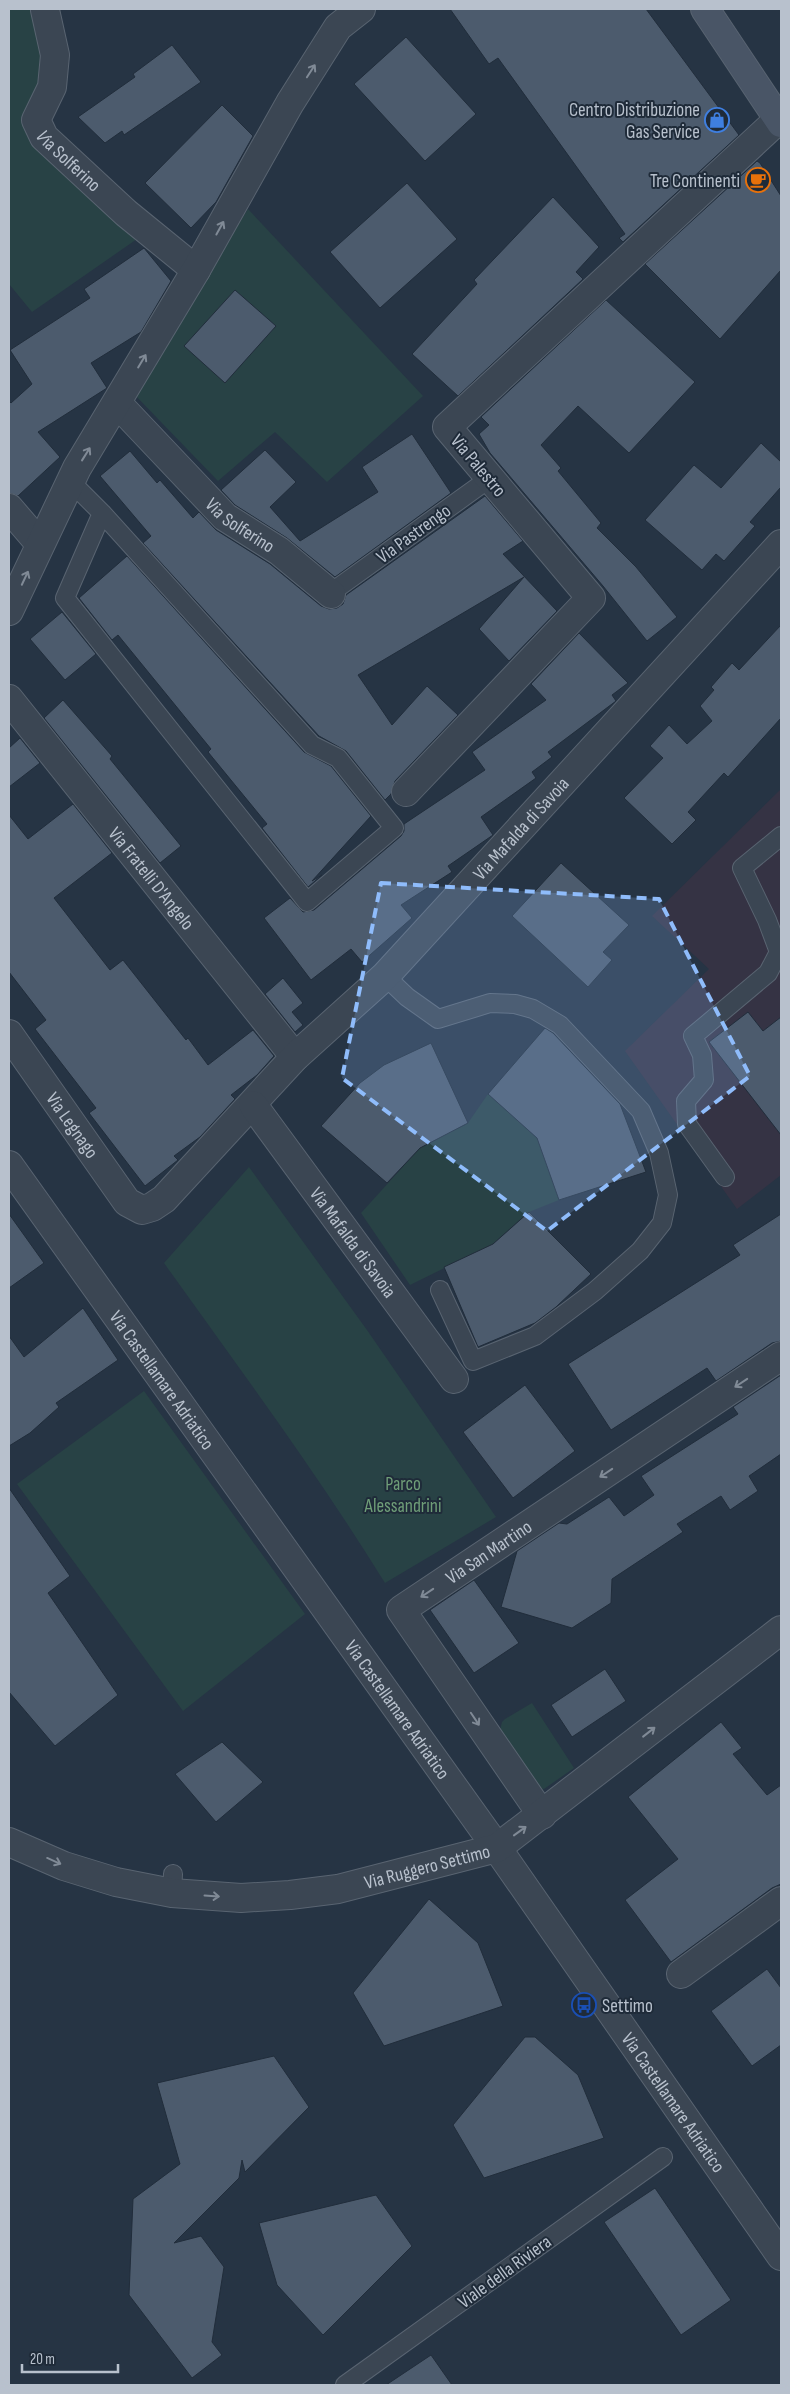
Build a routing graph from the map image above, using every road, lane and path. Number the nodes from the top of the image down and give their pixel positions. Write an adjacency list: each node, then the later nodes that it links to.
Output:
1 (361, 9): 5 (street, one-way to 1)
2 (705, 9): 4 (main road)
3 (45, 10): 5 (street, Via Solferino)
4 (780, 121): 7 (street, Via Palestro)
5 (196, 270): 6 (street, one-way to 5)
6 (117, 403): 8 (street, one-way to 6); 13 (street, Via Solferino)
7 (490, 478): 13 (lane, Via Pastrengo); 16 (street, Via Palestro)
8 (71, 482): 10 (lane); 11 (street)
9 (9, 508): 11 (street)
10 (102, 513): 10 (lane)
11 (40, 544): 14 (street, one-way to 11)
12 (781, 544): 18 (street, Via Mafalda di Savoia)
13 (333, 592)
14 (9, 611)
15 (9, 699): 20 (street, Via Fratelli D'Angelo)
16 (406, 792)
17 (781, 836): 23 (lane)
18 (385, 976): 20 (street, Via Mafalda di Savoia); 25 (lane)
19 (9, 1034): 24 (street, Via Legnago)
20 (295, 1057): 21 (street, Via Mafalda di Savoia)
21 (253, 1105): 24 (street, Via Mafalda di Savoia); 27 (street, Via Mafalda di Savoia)
22 (9, 1165): 31 (street, Via Castellamare Adriatico)
23 (725, 1177)
24 (142, 1210)
25 (440, 1290)
26 (781, 1356): 29 (street, Via San Martino, one-way to 29)
27 (454, 1379)
28 (781, 1630): 29 (street, Via Ruggero Settimo, one-way to 28)
29 (542, 1815): 31 (street, Via Ruggero Settimo, one-way to 29)
30 (9, 1842): 31 (street, Via Ruggero Settimo, one-way to 31)
31 (497, 1848): 35 (street, Via Castellamare Adriatico)
32 (781, 1901): 33 (street)
33 (681, 1974)
34 (663, 2157): 36 (lane, Viale della Riviera)
35 (781, 2256)
36 (345, 2385)

